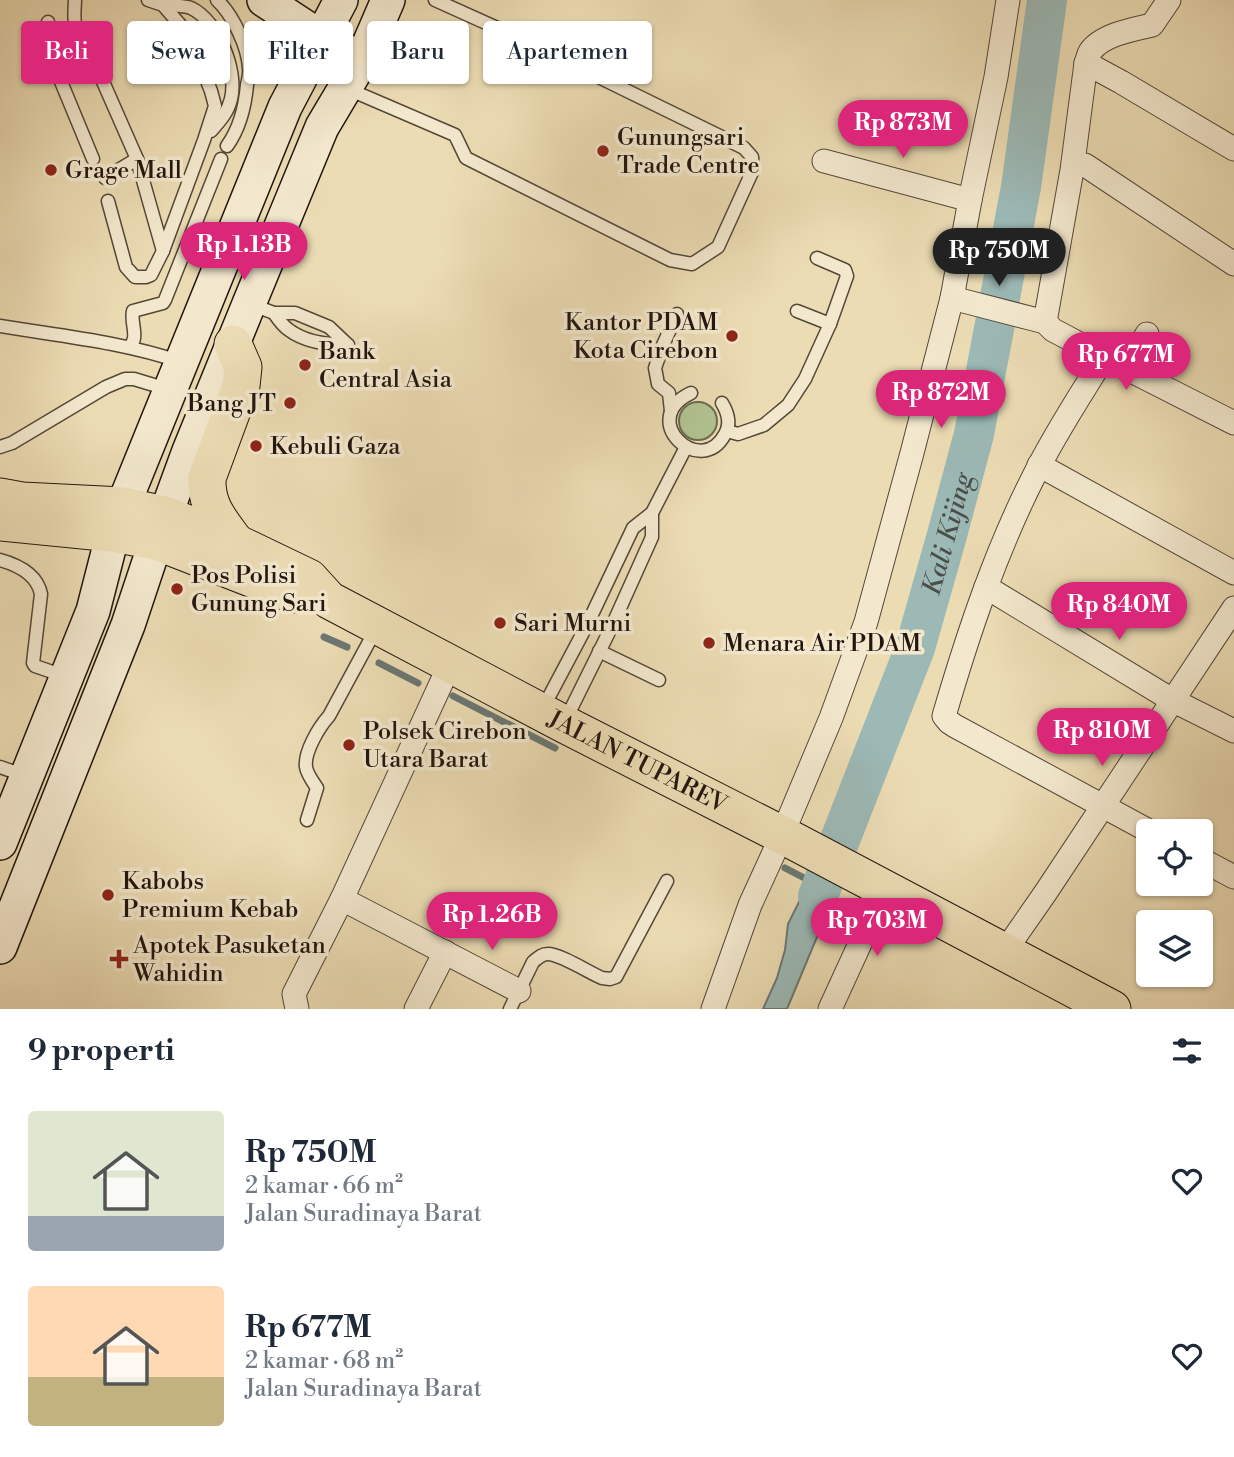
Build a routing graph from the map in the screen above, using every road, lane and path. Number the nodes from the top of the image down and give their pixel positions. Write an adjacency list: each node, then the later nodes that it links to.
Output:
1 (75, 0): 23 (lane)
2 (148, 0): 10 (lane)
3 (217, 0): 20 (lane)
4 (264, 0): 11 (main road)
5 (341, 0): 12 (main road)
6 (388, 0): 14 (main road)
7 (435, 0): 18 (lane)
8 (1008, 0): 29 (street)
9 (1169, 0): 15 (street)
10 (163, 5): 19 (lane); 19 (lane)
11 (296, 21)
12 (330, 21)
13 (353, 53): 14 (main road)
14 (363, 58): 18 (main road)
15 (1086, 63): 21 (street); 37 (street)
16 (63, 84): 22 (lane)
17 (297, 84): 45 (main road)
18 (344, 87): 34 (main road)
19 (204, 140): 30 (lane)
20 (227, 146)
21 (1234, 149)
22 (93, 159)
23 (137, 159): 27 (lane); 30 (lane)
24 (221, 159): 42 (lane)
25 (824, 161): 29 (street)
26 (1085, 165): 32 (street)
27 (105, 178)
28 (108, 201): 30 (lane)
29 (970, 201): 33 (street)
30 (163, 251)
31 (817, 258): 38 (lane)
32 (1234, 264)
33 (954, 299): 37 (street); 77 (street)
34 (262, 308): 34 (lane); 41 (main road)
35 (797, 311): 38 (lane)
36 (677, 314): 48 (lane)
37 (1038, 321): 43 (street)
38 (830, 324): 50 (lane)
39 (0, 326): 42 (lane)
40 (1147, 334): 44 (street)
41 (233, 344): 58 (main road); 59 (main road)
42 (129, 347): 45 (lane)
43 (1104, 357): 44 (street); 53 (street)
44 (1127, 368): 49 (street)
45 (177, 376): 51 (lane); 56 (main road)
46 (691, 393): 48 (lane)
47 (722, 403): 50 (lane)
48 (671, 411): 52 (lane)
49 (1234, 423)
50 (727, 431): 52 (lane)
51 (0, 447)
52 (686, 447): 55 (lane)
53 (1039, 466): 61 (street); 62 (street)
54 (0, 497): 56 (main road)
55 (652, 513): 66 (lane); 71 (lane)
56 (118, 520): 57 (main road); 58 (main road); 68 (main road)
57 (0, 522)
58 (160, 528): 59 (main road, JALAN TUPAREV); 63 (main road); 84 (main road)
59 (236, 543): 63 (main road, JALAN TUPAREV)
60 (0, 560): 68 (lane)
61 (1234, 573)
62 (986, 587): 70 (street); 74 (street)
63 (329, 600): 65 (main road, JALAN TUPAREV)
64 (1234, 608): 70 (street)
65 (378, 625): 67 (main road, JALAN TUPAREV); 75 (lane)
66 (599, 651): 69 (lane); 71 (lane)
67 (450, 664): 71 (main road, JALAN TUPAREV); 83 (street)
68 (66, 677): 73 (main road)
69 (659, 680)
70 (1172, 700): 72 (street); 74 (street)
71 (553, 718): 77 (main road, JALAN TUPAREV)
72 (1234, 731)
73 (13, 771): 78 (main road)
74 (1103, 806): 76 (street); 85 (street)
75 (307, 820)
76 (1136, 824)
77 (787, 837): 82 (main road, JALAN TUPAREV); 90 (street)
78 (0, 843)
79 (1213, 866): 80 (street)
80 (1234, 877)
81 (667, 881): 87 (lane)
82 (881, 887): 85 (main road, JALAN TUPAREV); 91 (street)
83 (342, 899): 86 (street); 88 (street)
84 (0, 947)
85 (1005, 951): 92 (main road, JALAN TUPAREV)
86 (445, 952): 87 (street); 89 (street)
87 (514, 1000)
88 (297, 1009)
89 (416, 1009)
90 (713, 1009)
91 (830, 1009)
92 (1112, 1009)

